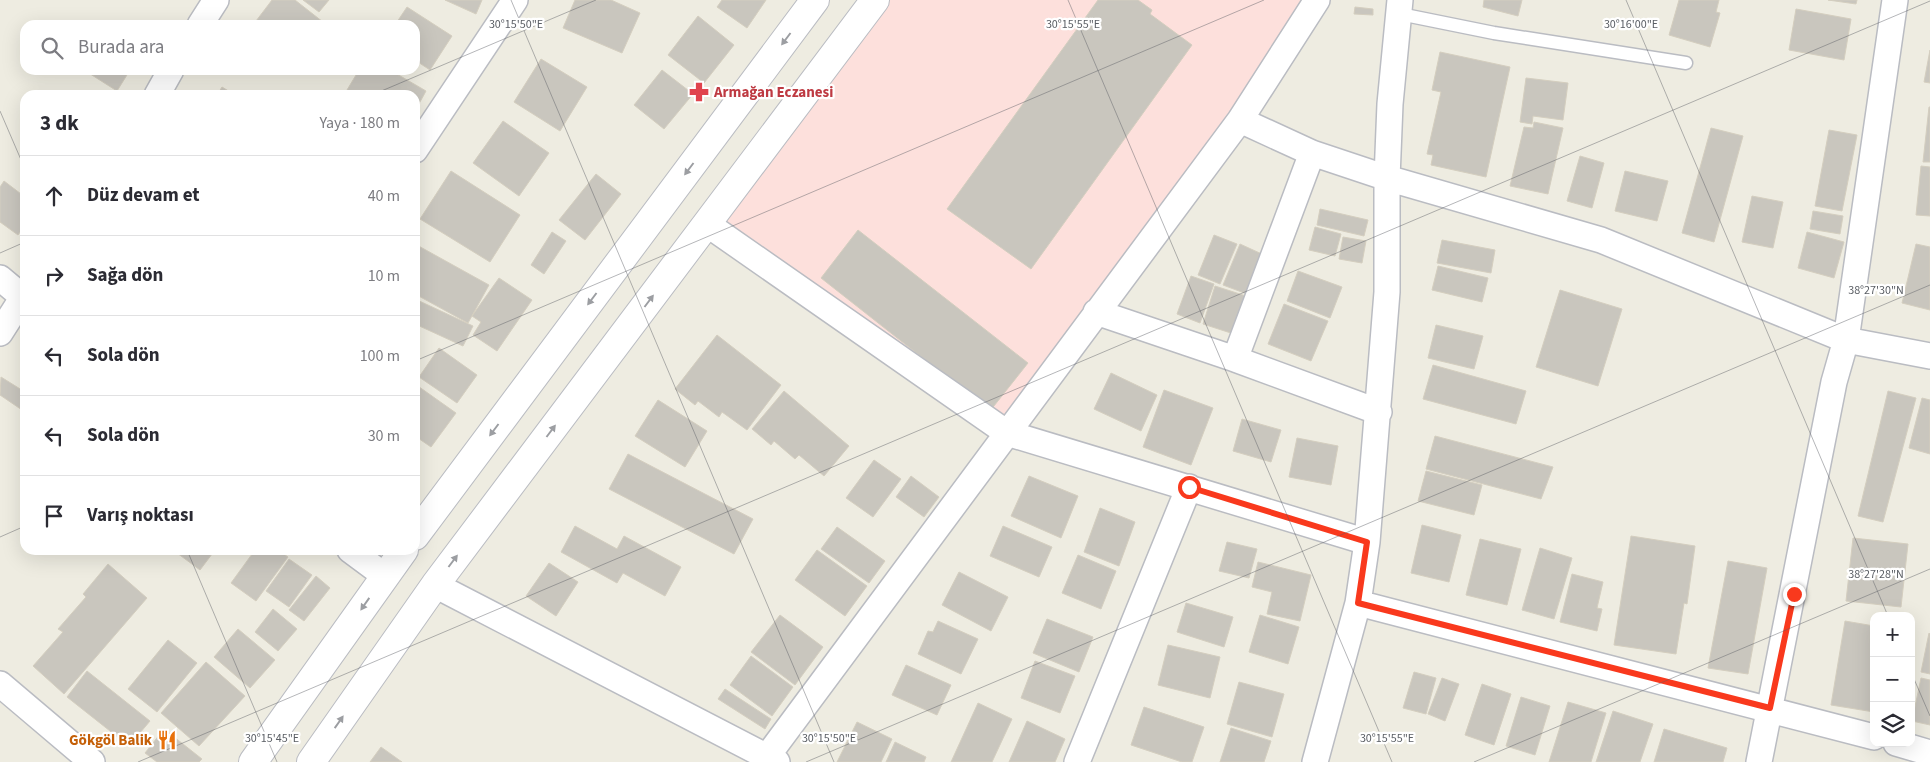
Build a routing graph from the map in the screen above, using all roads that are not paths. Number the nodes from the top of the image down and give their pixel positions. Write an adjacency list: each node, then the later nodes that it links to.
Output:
1 (216, 0): 8 (street)
2 (515, 0): 13 (street)
3 (815, 0): 28 (street, one-way to 28)
4 (875, 0): 16 (street)
5 (1317, 0): 12 (street)
6 (1895, 0): 22 (street)
7 (1400, 7): 9 (lane); 15 (street)
8 (203, 20)
9 (1686, 63)
10 (168, 75): 11 (street)
11 (159, 90)
12 (1240, 120): 14 (street); 20 (street)
13 (420, 142)
14 (1312, 153): 15 (street); 24 (street)
15 (1387, 178): 22 (street); 25 (street)
16 (707, 224): 26 (street); 33 (street, one-way to 16)
17 (0, 278): 18 (street)
18 (20, 295)
19 (20, 304): 21 (street)
20 (1096, 312): 24 (street); 26 (street)
21 (0, 333)
22 (1846, 340): 23 (street); 36 (street)
23 (1930, 356)
24 (1235, 359): 25 (street)
25 (1379, 412): 29 (street)
26 (1007, 433): 27 (street); 40 (street)
27 (1189, 487): 29 (street); 44 (street)
28 (420, 529)
29 (1367, 542): 34 (street)
30 (357, 555): 32 (street)
31 (400, 555): 32 (street)
32 (385, 576): 42 (street, one-way to 42)
33 (436, 585): 40 (street); 43 (street, one-way to 33)
34 (1358, 603): 36 (street); 45 (street)
35 (0, 684): 41 (street)
36 (1770, 708): 37 (street); 46 (street)
37 (1870, 736)
38 (1910, 747): 39 (street)
39 (1930, 753)
40 (769, 760)
41 (92, 762)
42 (253, 762)
43 (311, 762)
44 (1077, 762)
45 (1315, 762)
46 (1759, 762)

